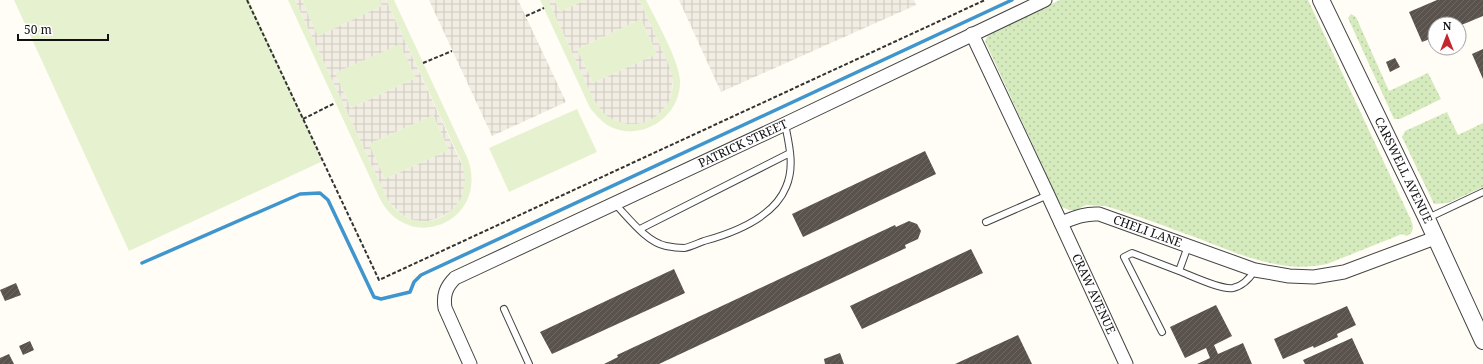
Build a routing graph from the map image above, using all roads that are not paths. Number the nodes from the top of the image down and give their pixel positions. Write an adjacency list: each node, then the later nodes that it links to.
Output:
1 (1045, 0): 3 (street, PATRICK STREET)
2 (1321, 0): 9 (street, CARSWELL AVENUE)
3 (972, 34): 4 (street, PATRICK STREET); 7 (street)
4 (785, 124): 5 (lane); 8 (street, PATRICK STREET)
5 (790, 153): 12 (lane); 12 (lane)
6 (1483, 192): 9 (lane)
7 (1048, 195): 10 (lane); 11 (street)
8 (615, 204): 12 (lane); 20 (street, PATRICK STREET)
9 (1427, 219): 13 (street, CARSWELL AVENUE)
10 (986, 222)
11 (1061, 224): 14 (street, CHELI LANE); 22 (street, CRAW AVENUE)
12 (640, 229)
13 (1435, 238): 15 (street, CHELI LANE); 19 (street, CARSWELL AVENUE)
14 (1188, 246): 15 (street, CHELI LANE); 16 (lane)
15 (1255, 270): 16 (lane)
16 (1179, 271): 18 (lane)
17 (504, 309): 21 (lane)
18 (1162, 332)
19 (1483, 341)
20 (470, 364)
21 (529, 364)
22 (1126, 364)

